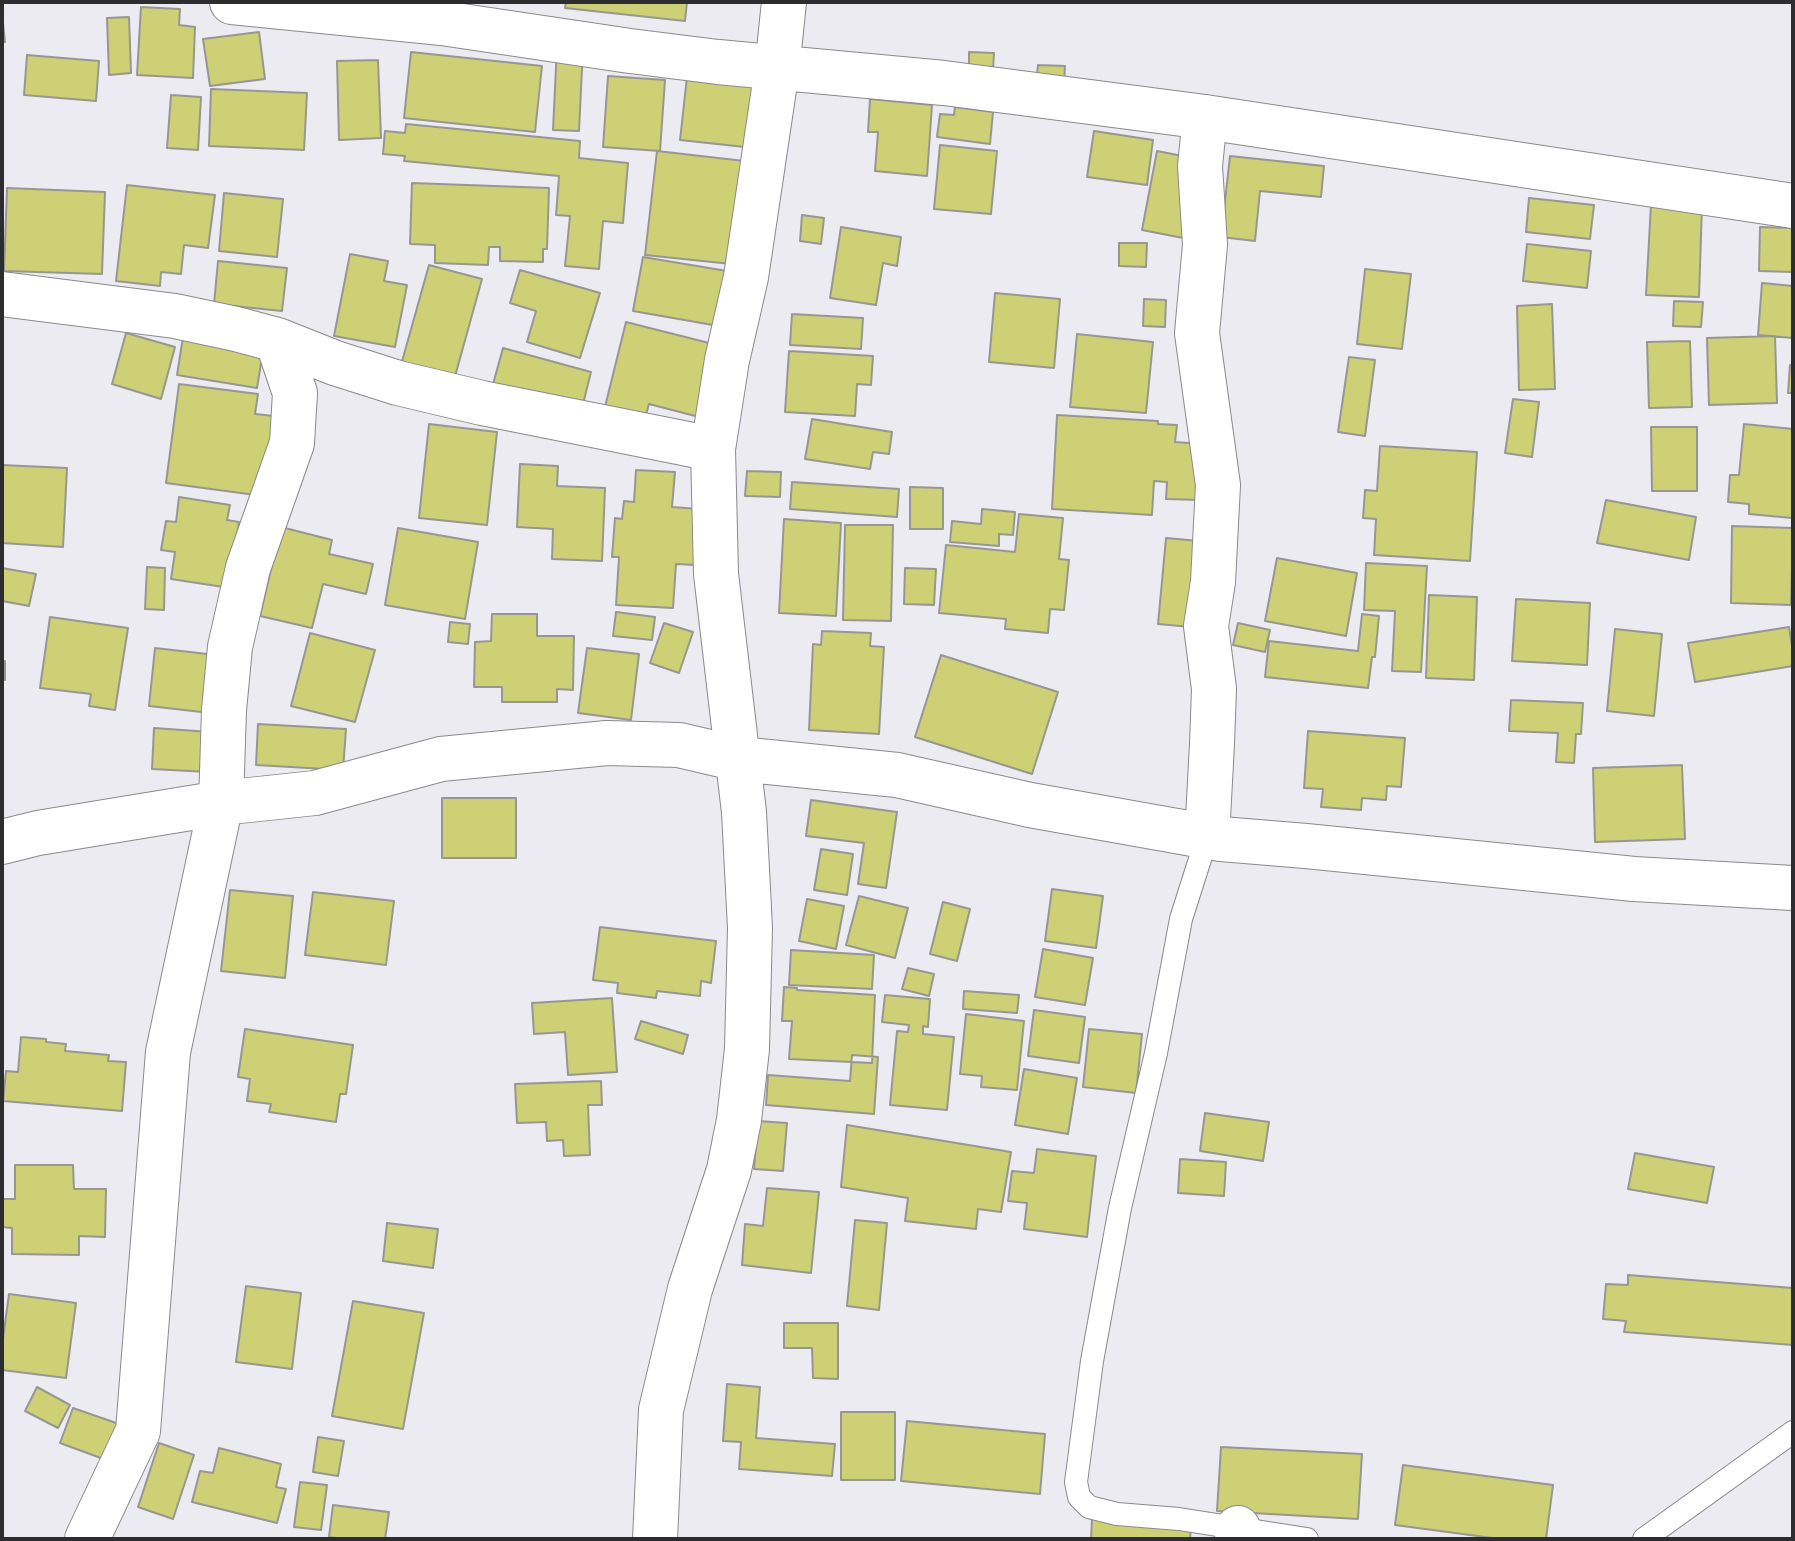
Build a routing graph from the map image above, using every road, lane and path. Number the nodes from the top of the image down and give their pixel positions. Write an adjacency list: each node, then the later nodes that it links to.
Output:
1 (232, 2): 3 (street)
2 (784, 2): 3 (street)
3 (777, 69): 4 (street); 8 (street)
4 (1205, 117): 5 (street); 11 (street)
5 (1793, 206)
6 (2, 294): 7 (street)
7 (277, 340): 8 (street); 10 (street)
8 (713, 449): 9 (street)
9 (739, 759): 10 (street); 11 (street); 17 (street)
10 (221, 803): 12 (street); 16 (street)
11 (1207, 837): 13 (street); 15 (lane)
12 (2, 842)
13 (1793, 888)
14 (1793, 1432): 19 (lane)
15 (1238, 1533): 18 (lane)
16 (87, 1539)
17 (655, 1539)
18 (1307, 1539)
19 (1644, 1539)

